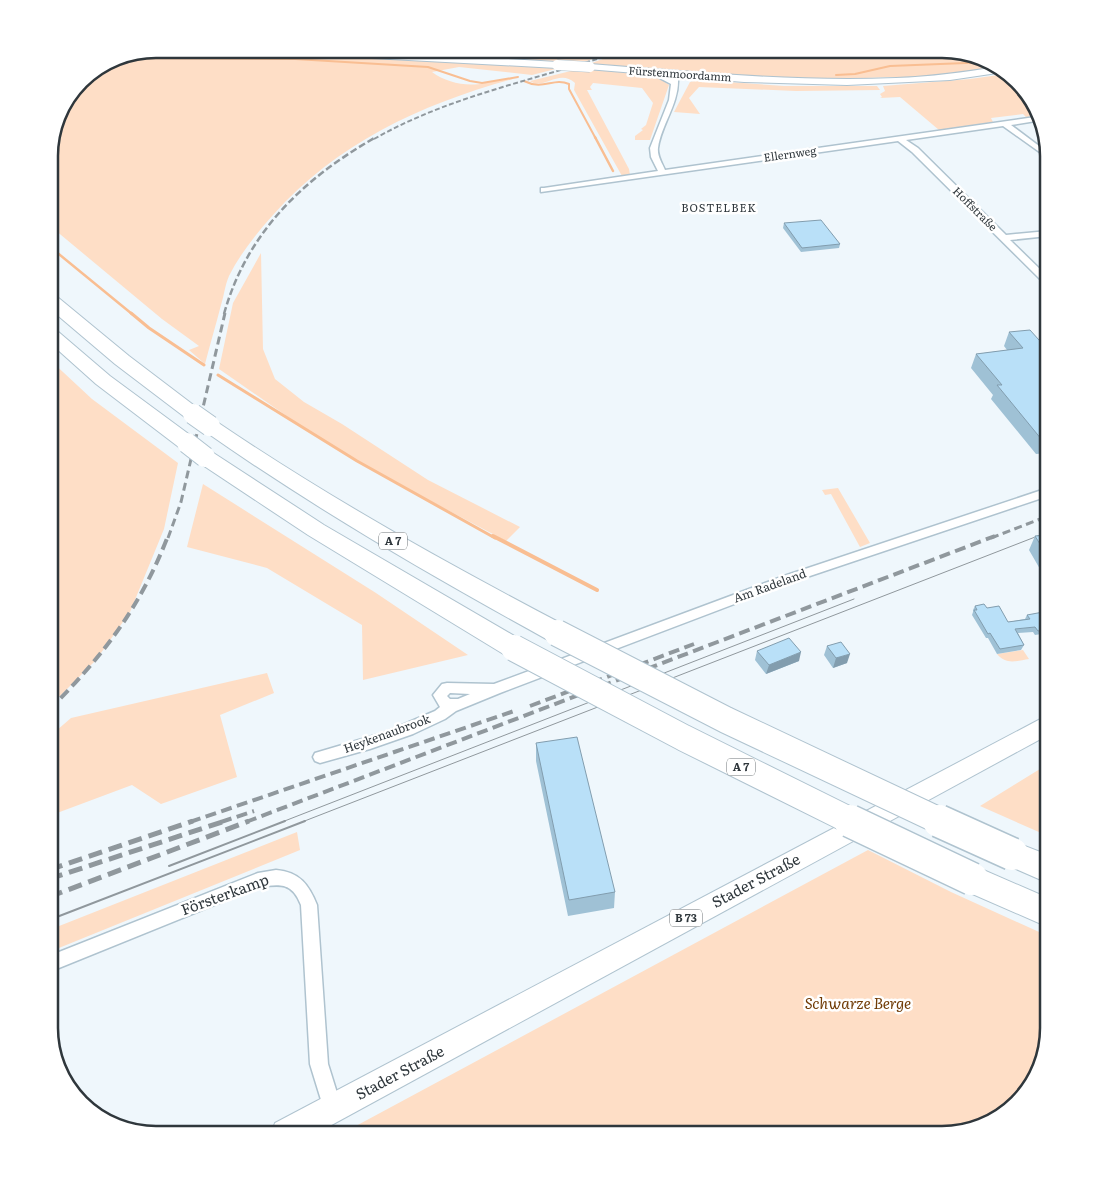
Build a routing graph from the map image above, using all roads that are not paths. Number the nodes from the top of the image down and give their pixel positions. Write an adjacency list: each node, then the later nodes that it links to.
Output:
1 (422, 58): 3 (main road, Fürstenmoordamm, bridge)
2 (991, 71): 4 (main road, Fürstenmoordamm)
3 (652, 72): 4 (main road, Fürstenmoordamm); 5 (street)
4 (688, 74): 5 (street); 6 (street)
5 (675, 83): 6 (street)
6 (672, 100): 11 (street)
7 (1033, 120): 8 (street, Ellernweg)
8 (1005, 124): 9 (street, Ellernweg); 10 (street)
9 (900, 139): 11 (street, Ellernweg); 14 (street, Hoffstraße)
10 (1039, 149)
11 (664, 173): 12 (street, Ellernweg)
12 (544, 190)
13 (1040, 235): 14 (street)
14 (1005, 238): 15 (street, Hoffstraße)
15 (1040, 274)
16 (58, 307): 22 (highway, A 7, bridge)
17 (58, 341): 23 (highway, A 7, bridge)
18 (1040, 495): 19 (street, Am Radeland)
19 (451, 707): 21 (street, Heykenaubrook)
20 (1040, 728): 25 (main road, Stader Straße / B 73)
21 (320, 757)
22 (1040, 866)
23 (1040, 909)
24 (58, 960): 25 (street, Försterkamp)
25 (333, 1109): 26 (main road, B 73)
26 (303, 1125)

